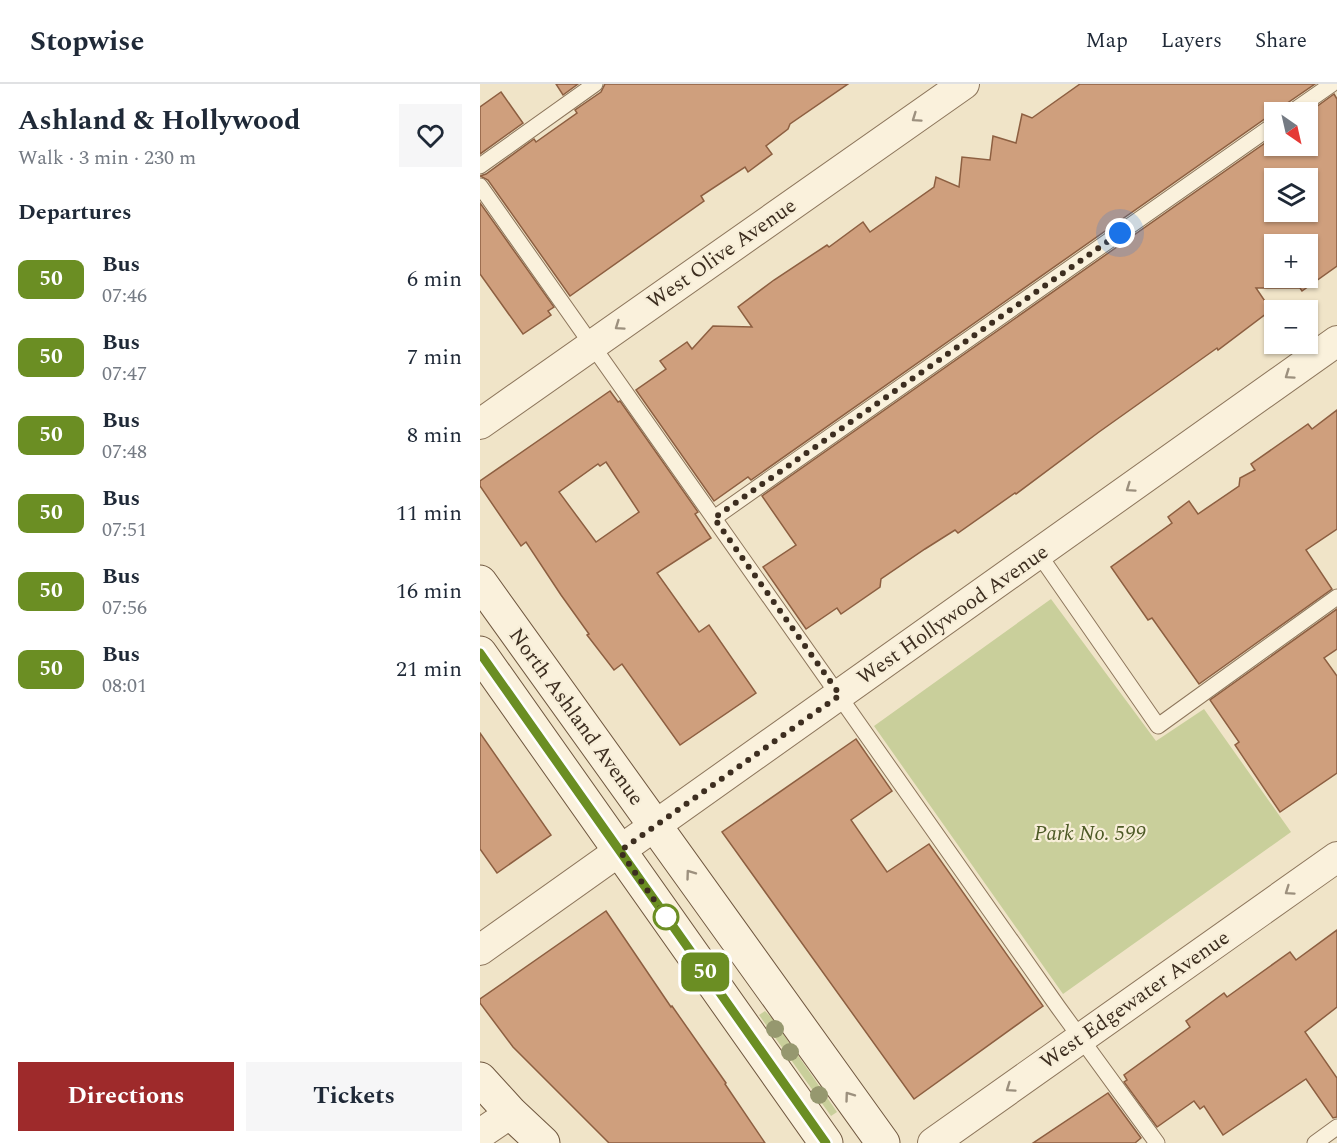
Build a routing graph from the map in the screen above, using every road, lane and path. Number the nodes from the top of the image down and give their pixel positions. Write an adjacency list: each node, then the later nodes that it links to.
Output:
1 (595, 84): 6 (lane)
2 (964, 84): 9 (street, West Olive Avenue, one-way to 9)
3 (1332, 84): 4 (lane)
4 (1306, 102)
5 (1264, 132): 11 (lane)
6 (480, 166)
7 (480, 186): 9 (lane)
8 (1337, 341): 12 (street, West Hollywood Avenue, one-way to 12)
9 (592, 345): 10 (street, West Olive Avenue); 11 (lane)
10 (480, 424)
11 (714, 518): 16 (lane)
12 (1038, 554): 14 (lane); 16 (street, West Hollywood Avenue)
13 (480, 582): 17 (main road, North Ashland Avenue)
14 (1337, 597)
15 (480, 653): 18 (main road, North Ashland Avenue)
16 (840, 695): 17 (street, West Hollywood Avenue); 21 (lane)
17 (655, 826): 18 (street, West Hollywood Avenue); 28 (main road, North Ashland Avenue, one-way to 17)
18 (620, 851): 20 (street, West Hollywood Avenue); 27 (main road, North Ashland Avenue)
19 (1337, 857): 21 (street, West Edgewater Avenue, one-way to 21)
20 (480, 950)
21 (1081, 1038): 29 (street, West Edgewater Avenue, one-way to 29); 30 (lane)
22 (480, 1079): 23 (main road)
23 (510, 1113): 25 (street); 26 (main road)
24 (1337, 1127): 31 (lane)
25 (480, 1134)
26 (543, 1143)
27 (826, 1143)
28 (883, 1143)
29 (933, 1143)
30 (1157, 1143)
31 (1315, 1143)

